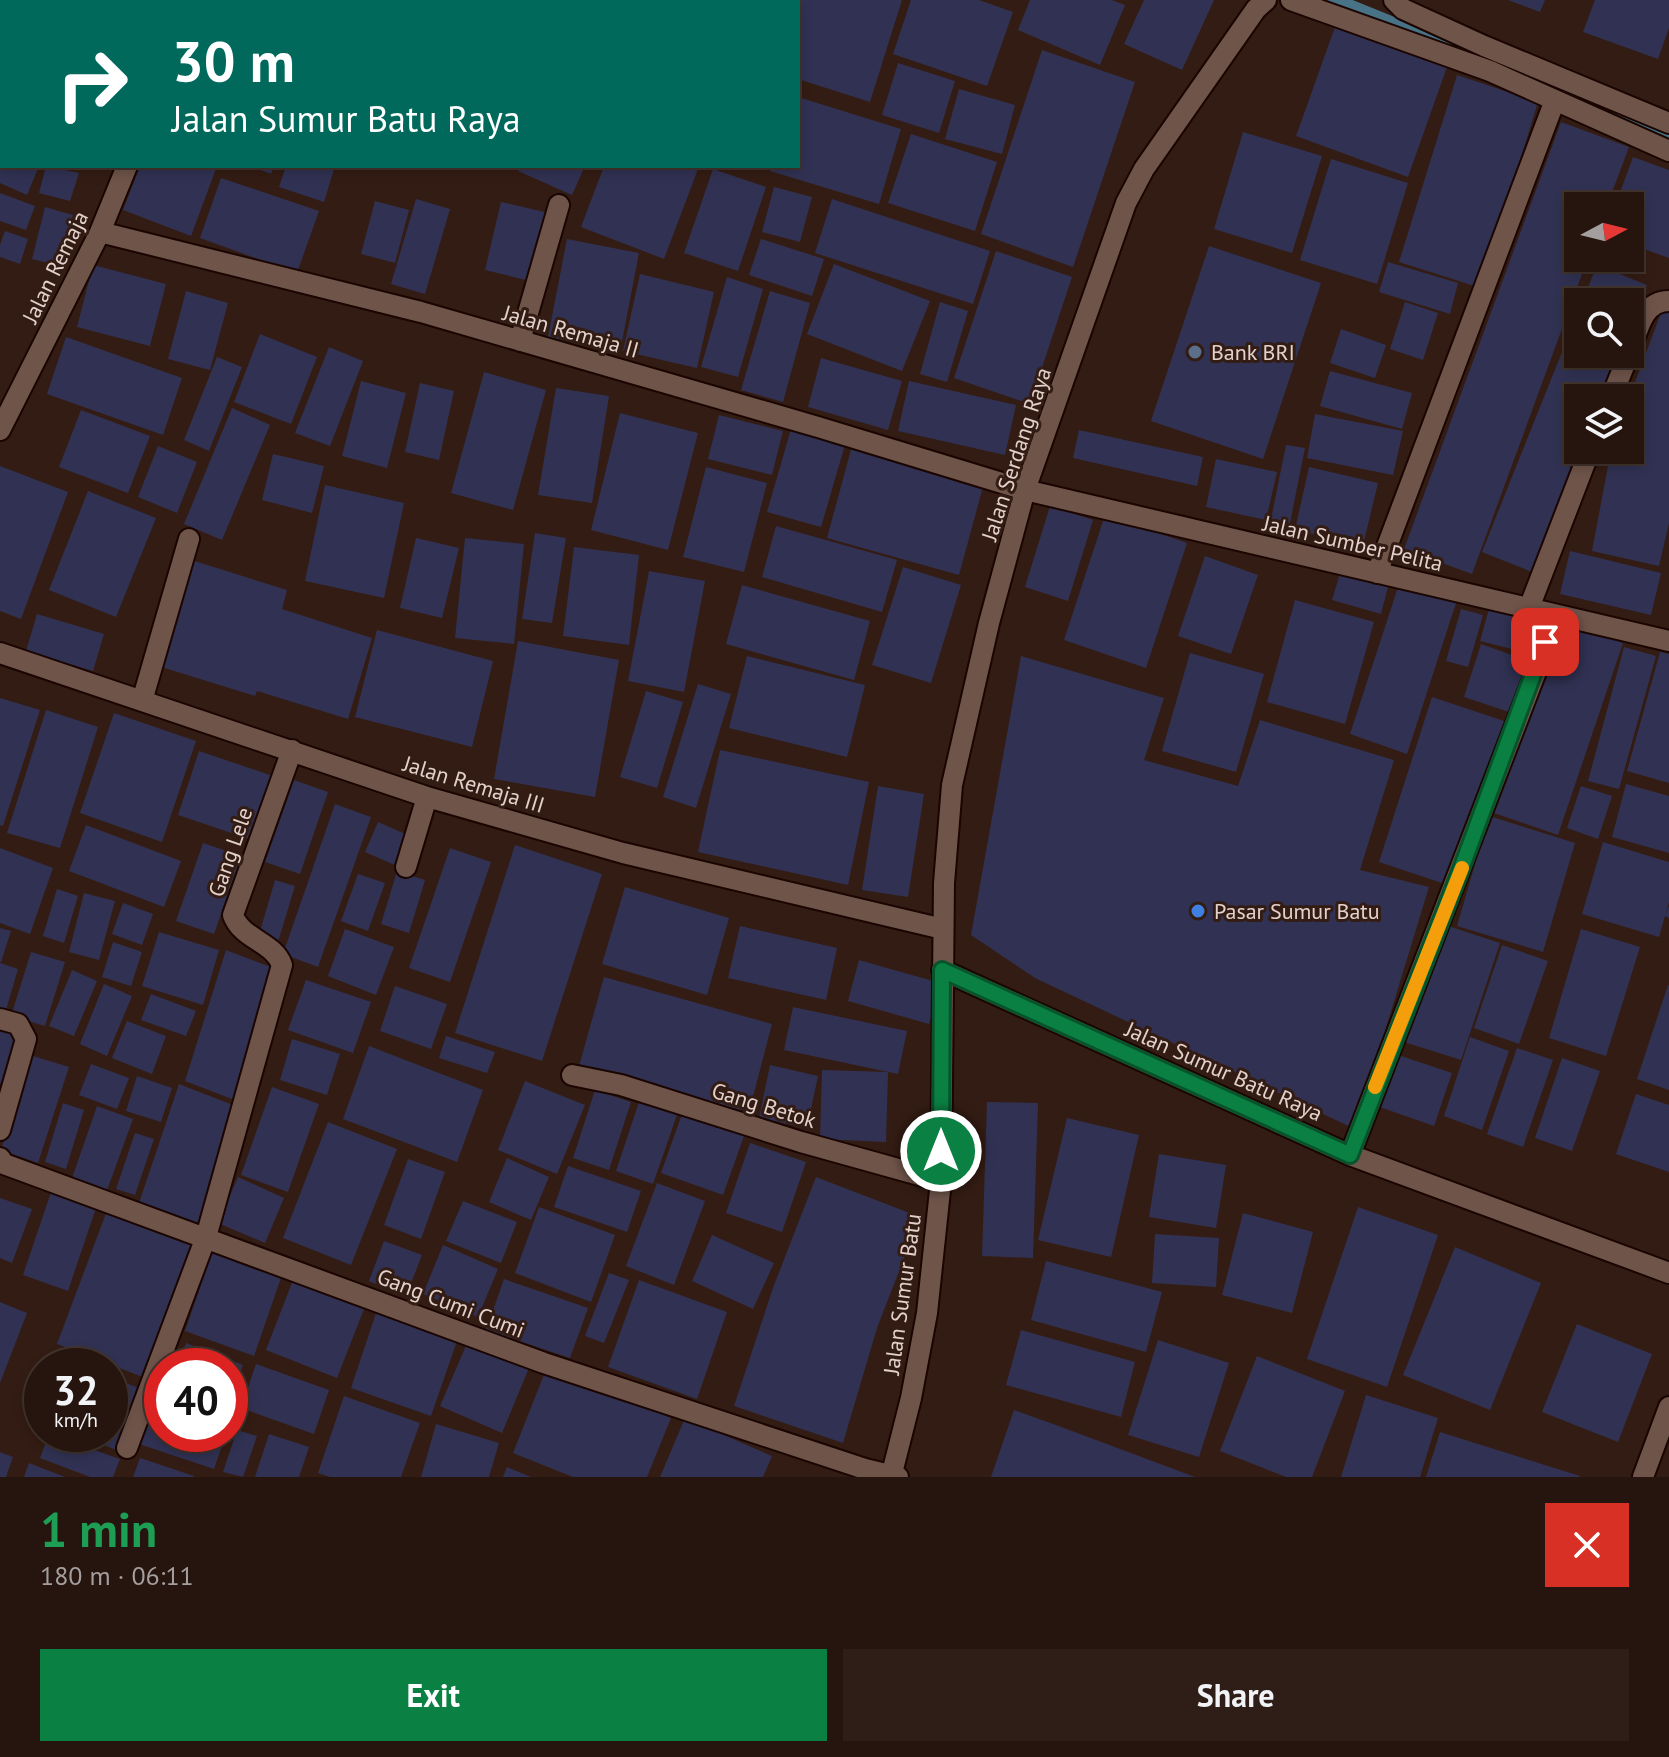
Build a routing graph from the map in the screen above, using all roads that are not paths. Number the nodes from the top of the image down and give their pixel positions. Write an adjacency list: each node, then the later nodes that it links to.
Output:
1 (1291, 0): 4 (street)
2 (1394, 0): 5 (street)
3 (1255, 3): 15 (street, Jalan Serdang Raya)
4 (1555, 100): 6 (street); 17 (street)
5 (1669, 123)
6 (1669, 151)
7 (126, 168): 9 (street, Jalan Remaja)
8 (559, 205): 12 (street)
9 (100, 232): 12 (street, Jalan Remaja II); 13 (street, Jalan Remaja)
10 (1669, 301): 11 (street)
11 (1644, 317)
12 (520, 341): 15 (street, Jalan Remaja II)
13 (0, 430)
14 (1585, 464): 18 (street)
15 (1025, 490): 17 (street, Jalan Sumber Pelita); 26 (street, Jalan Serdang Raya)
16 (189, 539): 22 (street)
17 (1377, 573): 18 (street, Jalan Sumber Pelita)
18 (1529, 608): 19 (street, Jalan Sumber Pelita)
19 (1553, 614): 20 (street, Jalan Sumber Pelita); 31 (street)
20 (1669, 641)
21 (0, 653): 22 (street, Jalan Remaja III)
22 (142, 701): 23 (street, Jalan Remaja III)
23 (292, 750): 24 (street, Jalan Remaja III); 34 (street, Gang Lele)
24 (427, 797): 25 (street); 26 (street, Jalan Remaja III)
25 (406, 867)
26 (943, 929): 27 (street, Jalan Serdang Raya)
27 (942, 970): 31 (street, Jalan Sumur Batu Raya); 33 (street, Jalan Sumur Batu)
28 (0, 1019): 30 (street)
29 (572, 1075): 33 (street, Gang Betok)
30 (0, 1130)
31 (1350, 1155): 35 (street, Jalan Sumur Batu Raya)
32 (0, 1158): 34 (street, Gang Cumi Cumi)
33 (941, 1181): 38 (street, Jalan Sumur Batu)
34 (206, 1237): 37 (street); 38 (street, Gang Cumi Cumi)
35 (1669, 1273)
36 (1669, 1407): 39 (street)
37 (128, 1445)
38 (894, 1476)
39 (1643, 1477)

